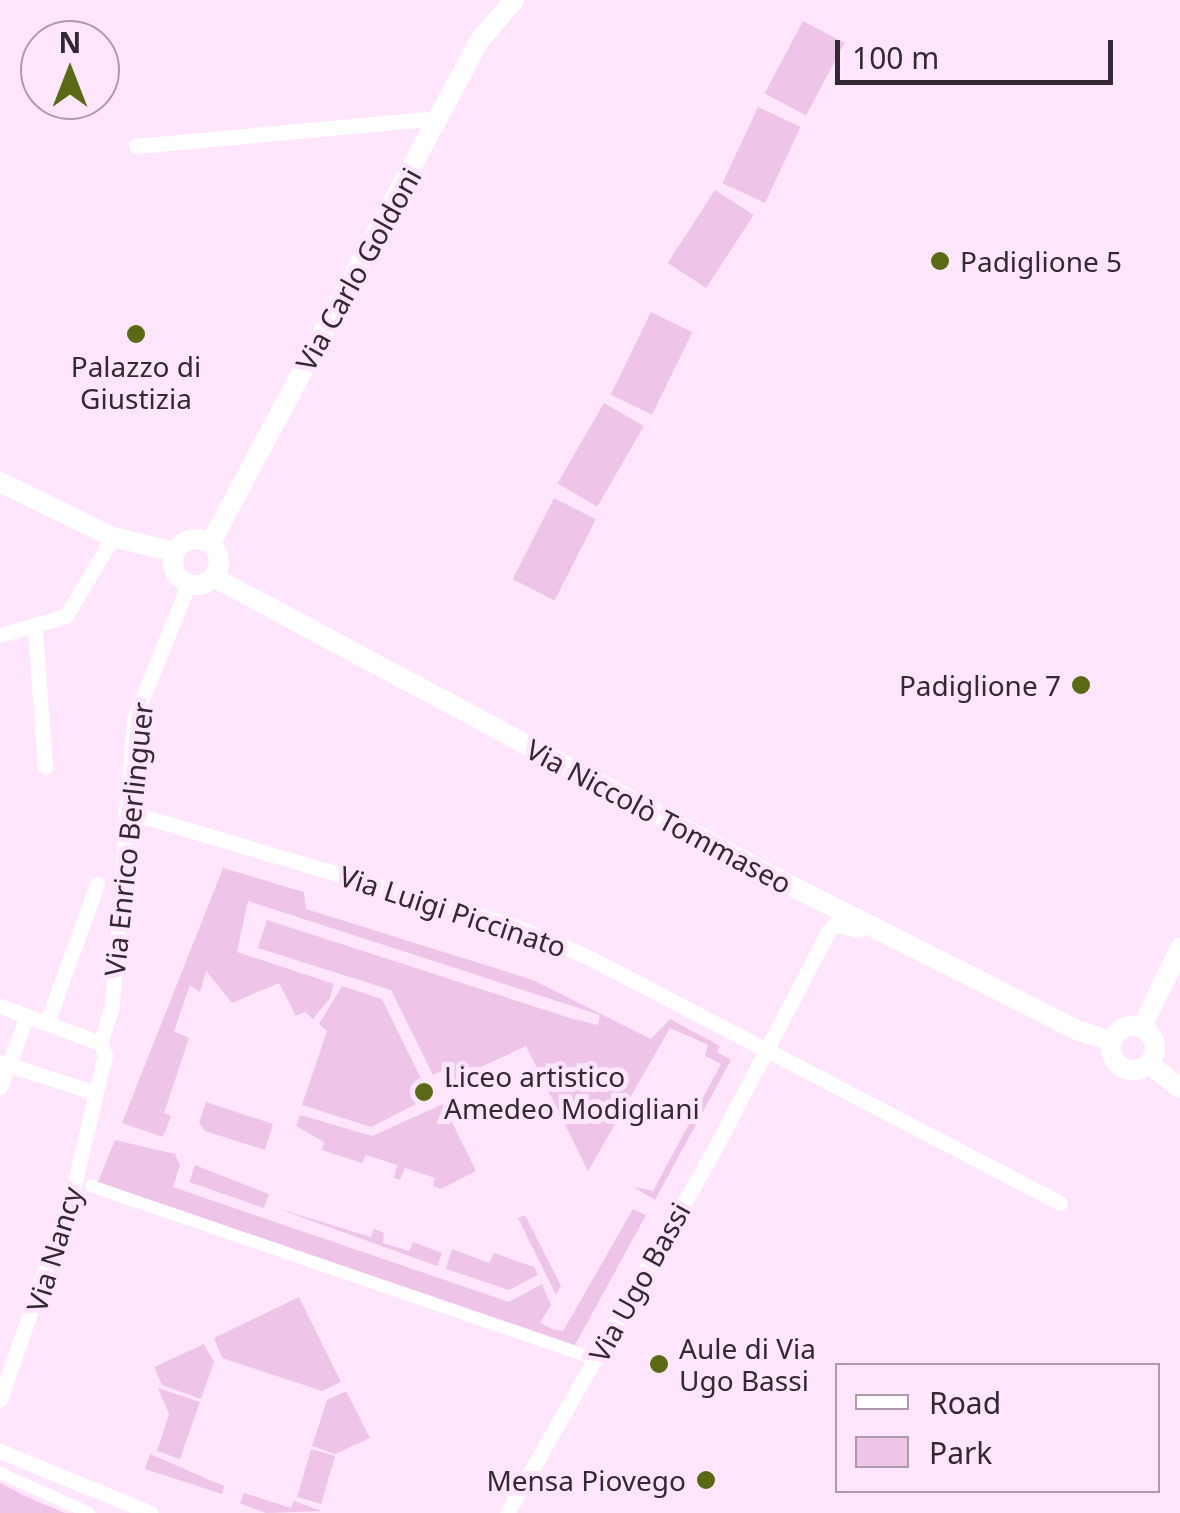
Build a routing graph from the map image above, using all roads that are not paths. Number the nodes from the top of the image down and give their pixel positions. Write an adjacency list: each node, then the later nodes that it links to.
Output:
1 (514, 0): 2 (street, Via Carlo Goldoni)
2 (438, 118): 3 (street); 6 (street, Via Carlo Goldoni)
3 (136, 146)
4 (0, 482): 5 (street)
5 (113, 537): 7 (street); 10 (street)
6 (210, 544): 7 (street); 8 (street)
7 (176, 552): 9 (street)
8 (213, 577): 9 (street); 15 (street, Via Niccolò Tommaseo)
9 (189, 584): 13 (street, Via Enrico Berlinguer)
10 (35, 630): 11 (street); 12 (street)
11 (0, 635)
12 (45, 766)
13 (125, 811): 22 (street, Via Enrico Berlinguer); 23 (street, Via Luigi Piccinato)
14 (96, 884): 19 (street)
15 (880, 931): 21 (street, Via Niccolò Tommaseo); 23 (street, Via Ugo Bassi)
16 (1180, 948): 20 (street)
17 (0, 1006): 18 (street)
18 (27, 1016): 19 (street); 24 (street)
19 (47, 1023): 22 (street)
20 (1142, 1027): 21 (street); 25 (street)
21 (1112, 1042): 25 (street, Via Niccolò Tommaseo)
22 (100, 1043): 28 (street, Via Enrico Berlinguer)
23 (766, 1048): 30 (street); 31 (street, Via Ugo Bassi)
24 (5, 1064): 26 (street); 28 (street)
25 (1149, 1064): 27 (street, Via Niccolò Tommaseo)
26 (0, 1088)
27 (1180, 1088)
28 (96, 1093): 32 (street, Via Nancy)
29 (91, 1186): 31 (street)
30 (1060, 1203)
31 (595, 1359): 37 (street, Via Ugo Bassi)
32 (0, 1400)
33 (0, 1451): 36 (street)
34 (0, 1473): 35 (street)
35 (88, 1513)
36 (151, 1513)
37 (507, 1513)

